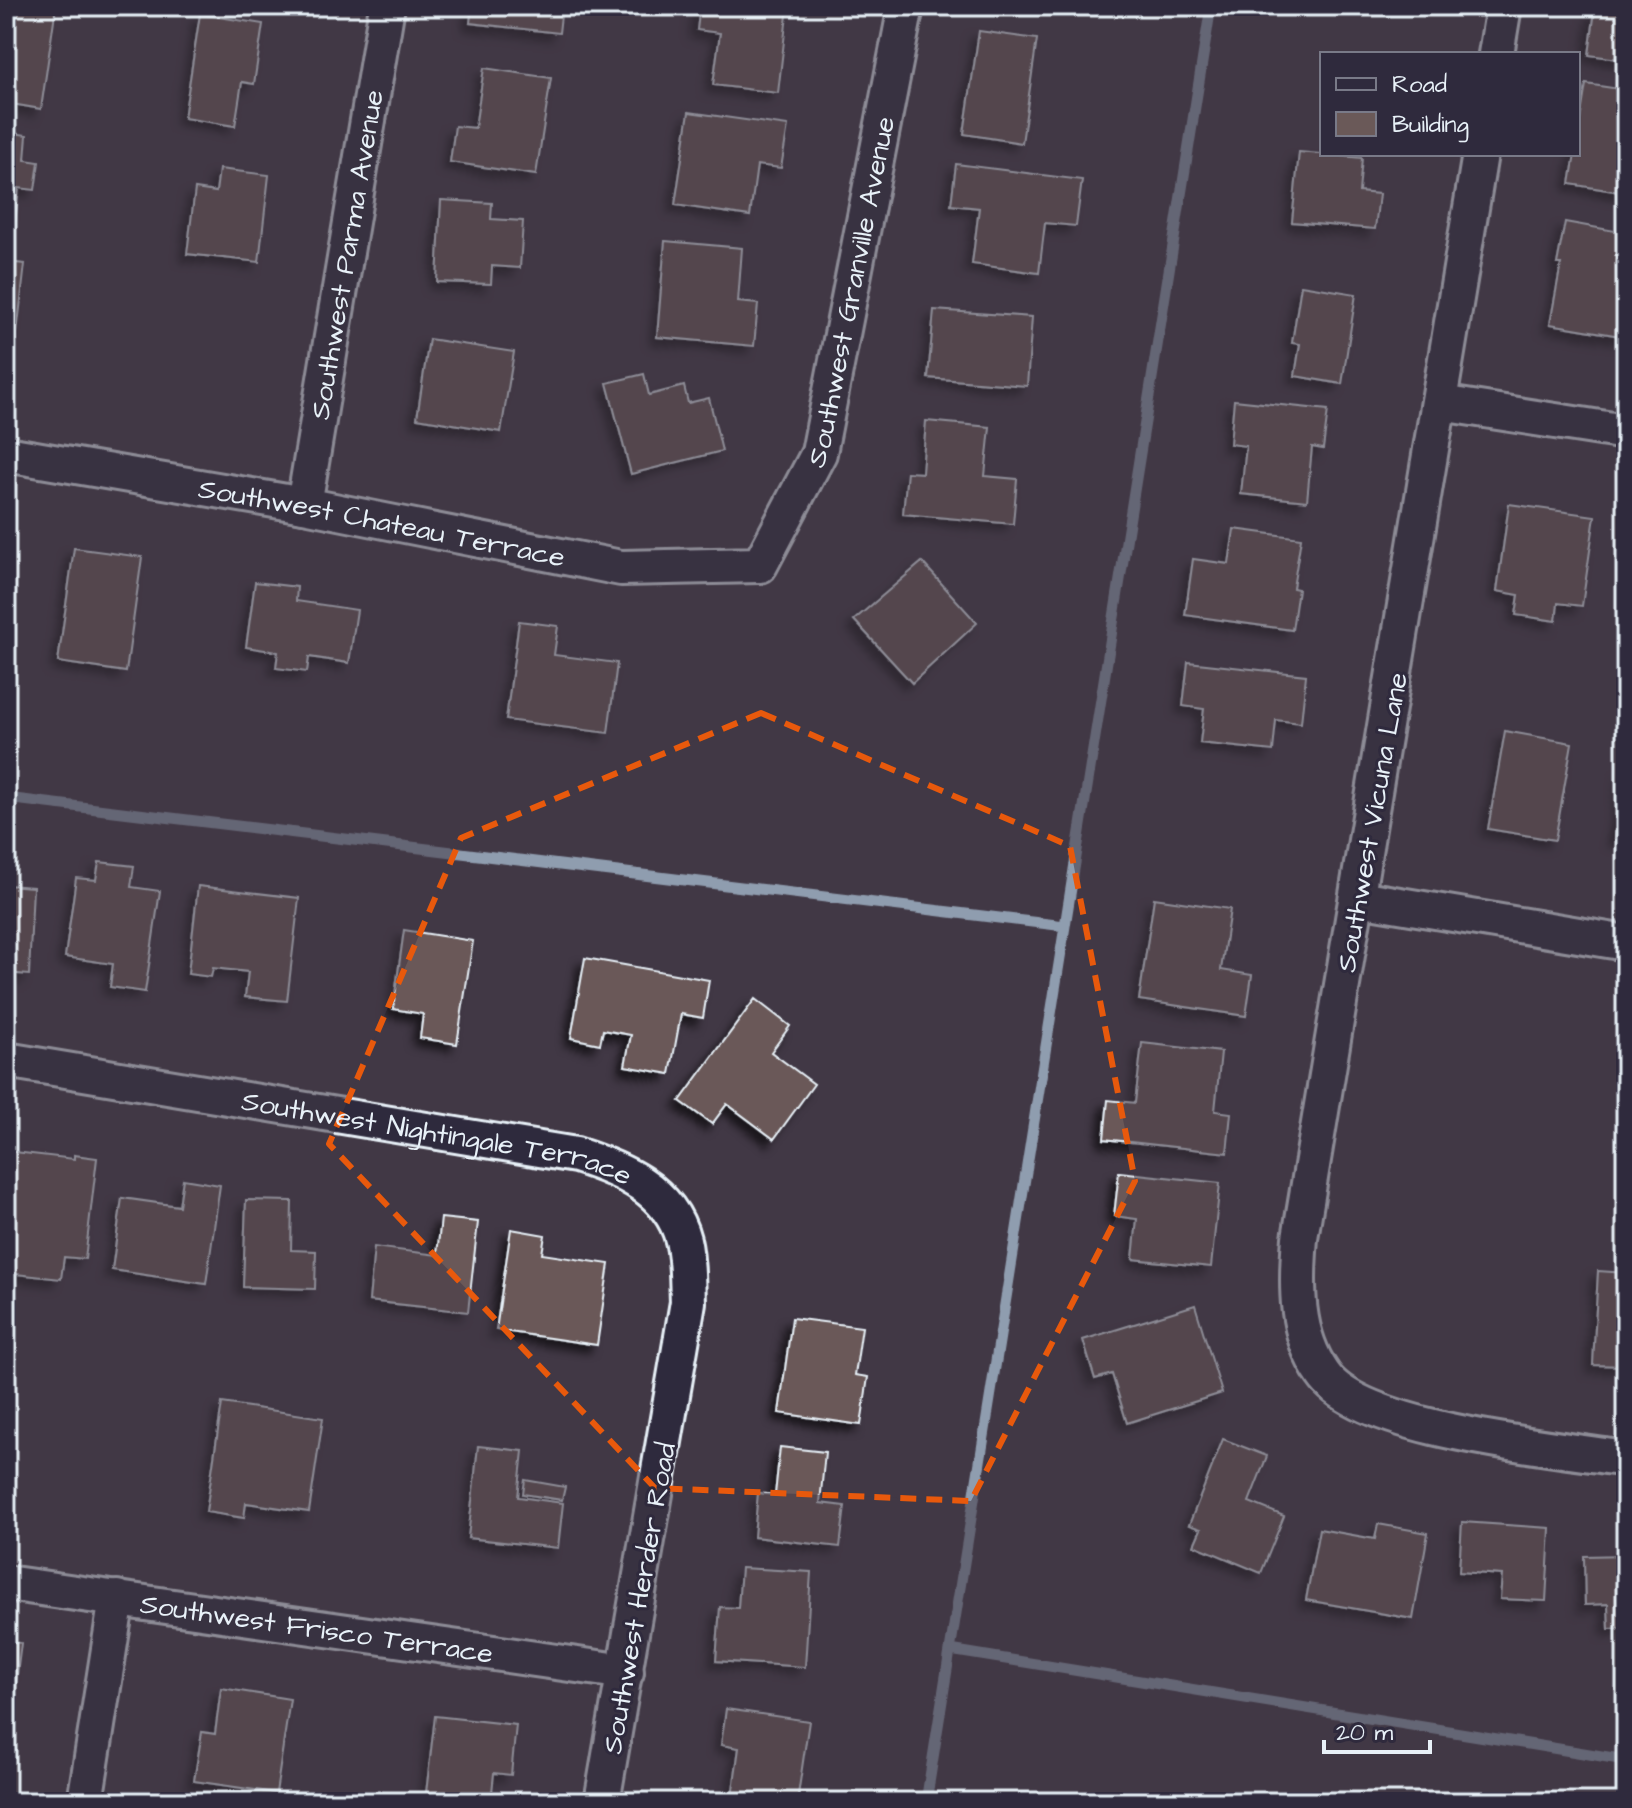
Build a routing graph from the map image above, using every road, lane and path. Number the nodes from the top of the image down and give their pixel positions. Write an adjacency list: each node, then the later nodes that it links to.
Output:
1 (387, 6): 9 (street, Southwest Parma Avenue)
2 (906, 6): 10 (street, Southwest Granville Avenue)
3 (1504, 6): 4 (street)
4 (1496, 52)
5 (1480, 156): 6 (street, Southwest Vicuna Lane)
6 (1440, 403): 7 (street); 11 (street, Southwest Vicuna Lane)
7 (1626, 432)
8 (6, 454): 9 (street, Southwest Chateau Terrace)
9 (304, 505): 10 (street, Southwest Chateau Terrace)
10 (760, 565)
11 (1358, 898): 12 (street); 15 (street, Southwest Vicuna Lane)
12 (1626, 943)
13 (6, 1060): 14 (street, Southwest Nightingale Terrace)
14 (673, 1394): 18 (street, Southwest Herder Road)
15 (1626, 1459)
16 (6, 1583): 17 (street, Southwest Frisco Terrace)
17 (117, 1598): 18 (street, Southwest Frisco Terrace); 19 (street)
18 (626, 1672): 20 (street, Southwest Herder Road)
19 (85, 1802)
20 (602, 1802)

